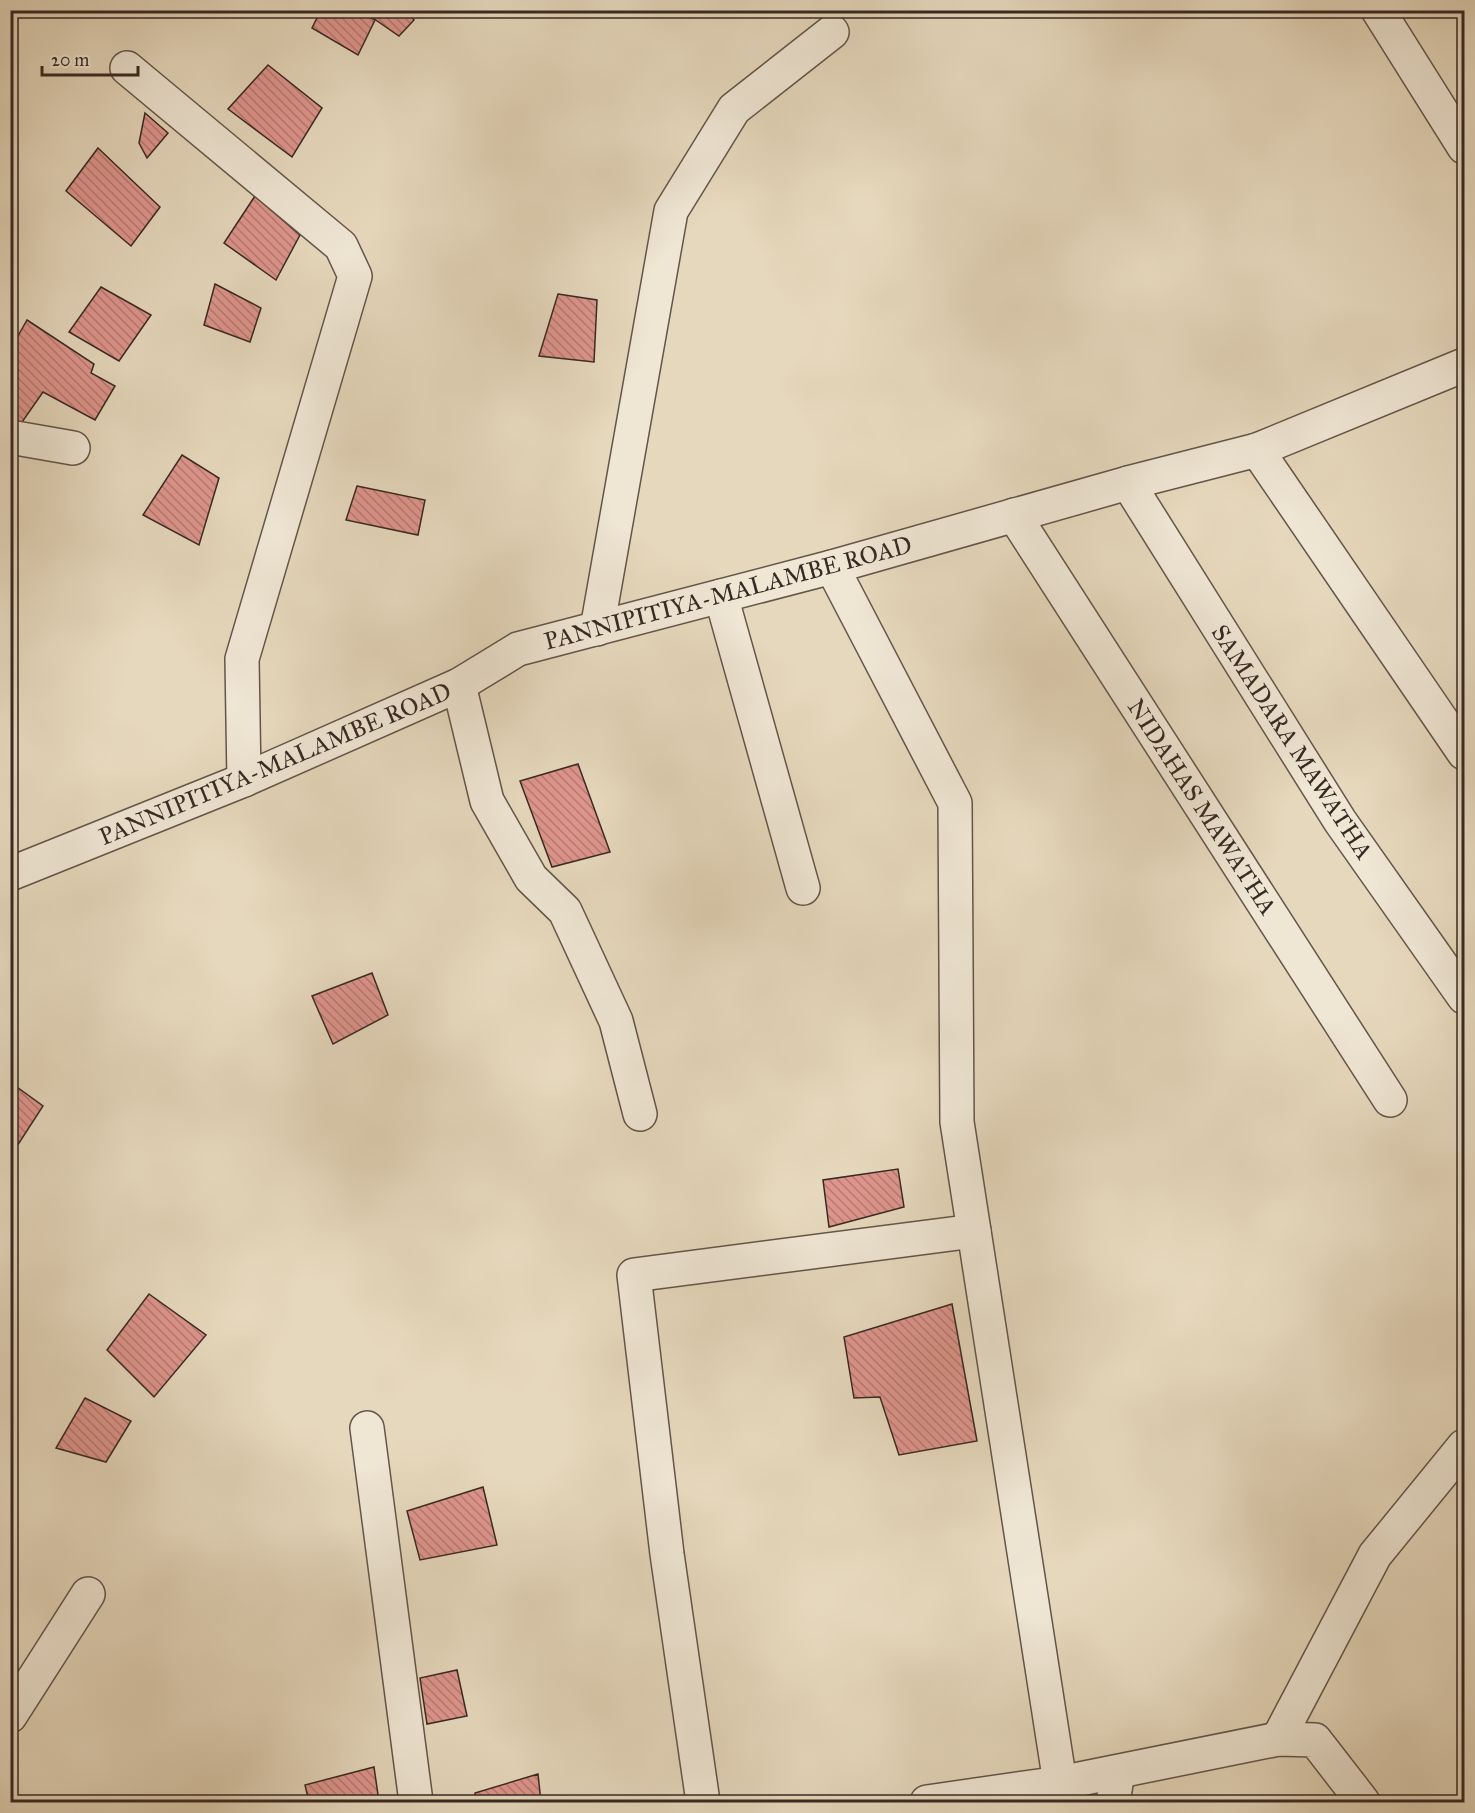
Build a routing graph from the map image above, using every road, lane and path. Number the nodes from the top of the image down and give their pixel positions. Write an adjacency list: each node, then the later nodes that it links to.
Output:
1 (1378, 10): 4 (street)
2 (832, 32): 13 (street)
3 (127, 68): 16 (street)
4 (1464, 147)
5 (1464, 365): 8 (street, PANNIPITIYA-MALAMBE ROAD)
6 (10, 437): 7 (street)
7 (73, 448)
8 (1257, 450): 9 (street, PANNIPITIYA-MALAMBE ROAD); 15 (street)
9 (1128, 483): 10 (street, PANNIPITIYA-MALAMBE ROAD); 19 (street, SAMADARA MAWATHA)
10 (1014, 515): 11 (street, PANNIPITIYA-MALAMBE ROAD); 20 (street, NIDAHAS MAWATHA)
11 (832, 567): 12 (street, PANNIPITIYA-MALAMBE ROAD); 22 (street)
12 (721, 596): 13 (street, PANNIPITIYA-MALAMBE ROAD); 18 (street)
13 (597, 629): 14 (street, PANNIPITIYA-MALAMBE ROAD)
14 (459, 686): 16 (street, PANNIPITIYA-MALAMBE ROAD); 21 (street)
15 (1464, 753)
16 (244, 780): 17 (street, PANNIPITIYA-MALAMBE ROAD)
17 (10, 874)
18 (803, 888)
19 (1464, 997)
20 (1390, 1100)
21 (640, 1114)
22 (974, 1231): 28 (street); 31 (street)
23 (367, 1428): 30 (street)
24 (1464, 1446): 27 (street)
25 (88, 1594): 26 (street)
26 (10, 1716)
27 (1278, 1739): 29 (street); 33 (street)
28 (1060, 1783): 29 (street); 32 (street)
29 (1115, 1787)
30 (416, 1803)
31 (703, 1803)
32 (927, 1803)
33 (1363, 1803)

